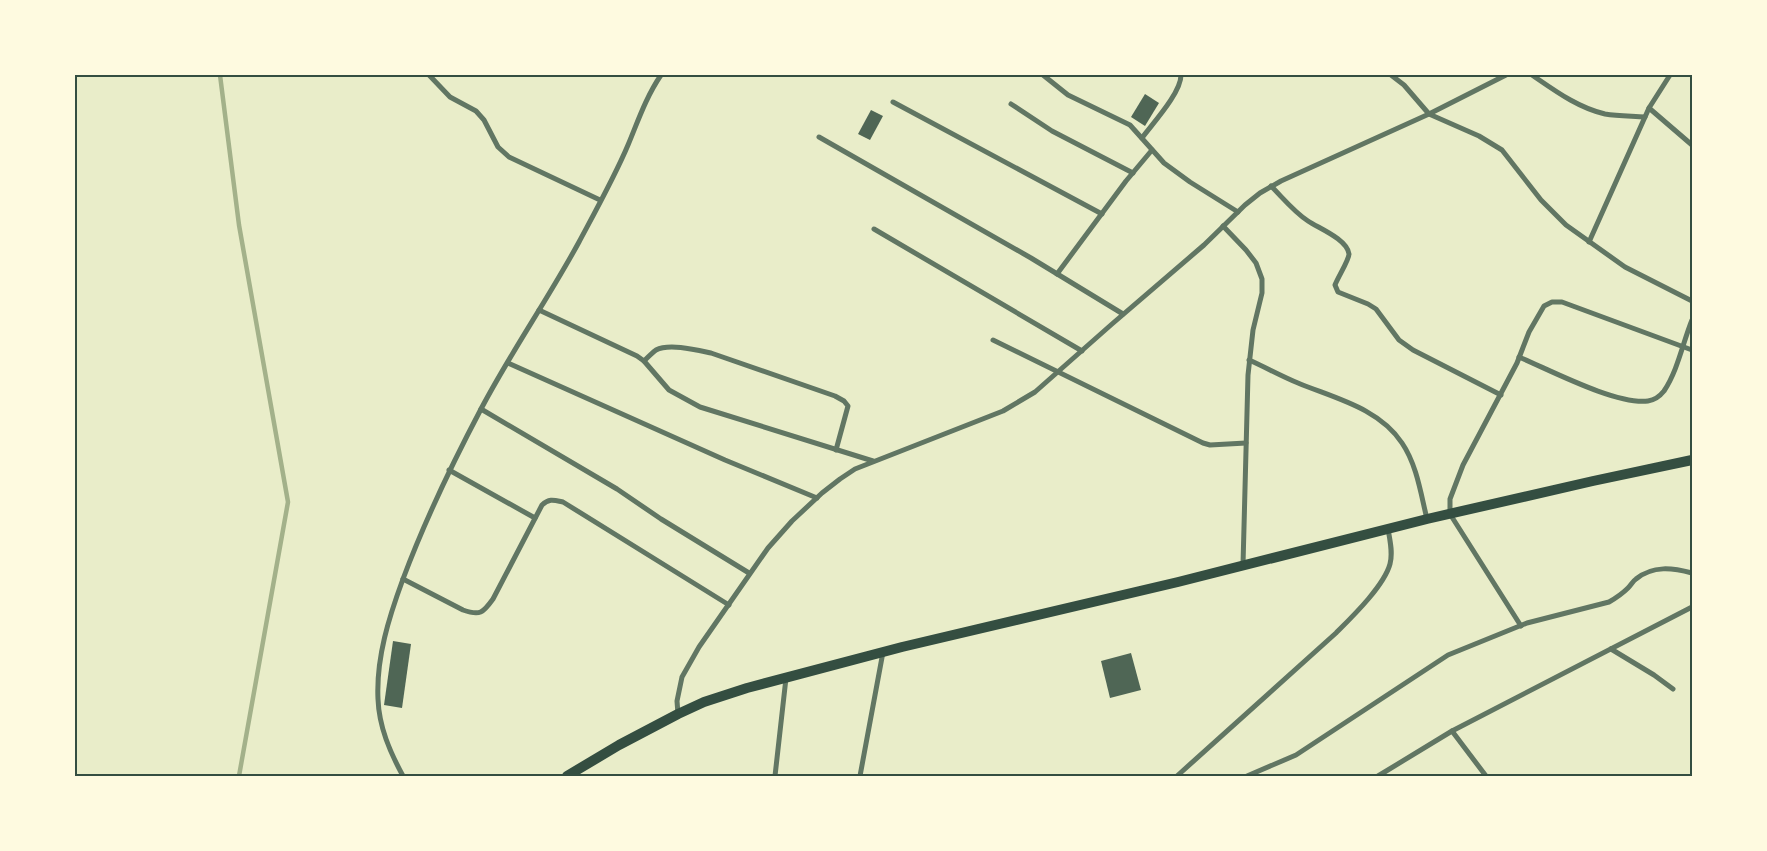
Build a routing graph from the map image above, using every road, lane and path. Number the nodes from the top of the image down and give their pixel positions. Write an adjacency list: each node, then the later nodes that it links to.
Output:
1 (429, 75): 20 (street)
2 (661, 75): 20 (street)
3 (1043, 75): 15 (street)
4 (1181, 75): 15 (street)
5 (1392, 75): 12 (street)
6 (1506, 75): 12 (street)
7 (1532, 75): 13 (street)
8 (1670, 75): 11 (street)
9 (894, 102): 22 (street)
10 (1011, 104): 18 (street)
11 (1649, 108): 13 (street); 16 (street)
12 (1429, 114): 19 (street); 25 (street)
13 (1645, 117): 25 (street)
14 (819, 137): 26 (street)
15 (1142, 138): 17 (street)
16 (1692, 145)
17 (1152, 150): 18 (street); 21 (street)
18 (1133, 173): 22 (street)
19 (1271, 186): 21 (street); 40 (street)
20 (600, 200): 28 (street)
21 (1238, 212): 23 (street)
22 (1102, 214): 26 (street)
23 (1223, 226): 29 (street); 36 (street)
24 (874, 229): 34 (street)
25 (1589, 242): 27 (street)
26 (1057, 274): 29 (street)
27 (1692, 301)
28 (539, 310): 37 (street); 38 (street)
29 (1123, 314): 34 (street)
30 (1692, 320): 32 (street)
31 (992, 340): 39 (street)
32 (1682, 347): 33 (street); 35 (street); 35 (street)
33 (1692, 350)
34 (1082, 351): 39 (street)
35 (1519, 356): 40 (street)
36 (1249, 360): 42 (street); 50 (street)
37 (644, 361): 43 (street); 43 (street)
38 (508, 363): 41 (street); 47 (street)
39 (1058, 372): 42 (street); 45 (street)
40 (1501, 395): 48 (street)
41 (481, 408): 46 (street); 53 (street)
42 (1246, 443): 52 (street)
43 (836, 450): 45 (street)
44 (1692, 460): 48 (main road)
45 (872, 462): 47 (street)
46 (449, 470): 49 (street); 55 (street)
47 (817, 498): 53 (street)
48 (1450, 514): 50 (main road); 58 (street)
49 (535, 518): 55 (street); 56 (street)
50 (1428, 520): 51 (main road)
51 (1388, 529): 52 (main road); 70 (street)
52 (1242, 566): 60 (main road)
53 (749, 573): 56 (street)
54 (1692, 573): 58 (street)
55 (403, 579): 66 (street)
56 (729, 605): 63 (street)
57 (1692, 607): 59 (street)
58 (1520, 626): 71 (street)
59 (1611, 649): 62 (street); 64 (street)
60 (883, 652): 61 (main road); 69 (street)
61 (786, 678): 63 (main road); 68 (street)
62 (1673, 689)
63 (678, 714): 67 (main road)
64 (1452, 732): 65 (street); 72 (street)
65 (1380, 775)
66 (403, 776)
67 (567, 776)
68 (775, 776)
69 (860, 776)
70 (1177, 776)
71 (1247, 776)
72 (1486, 776)

